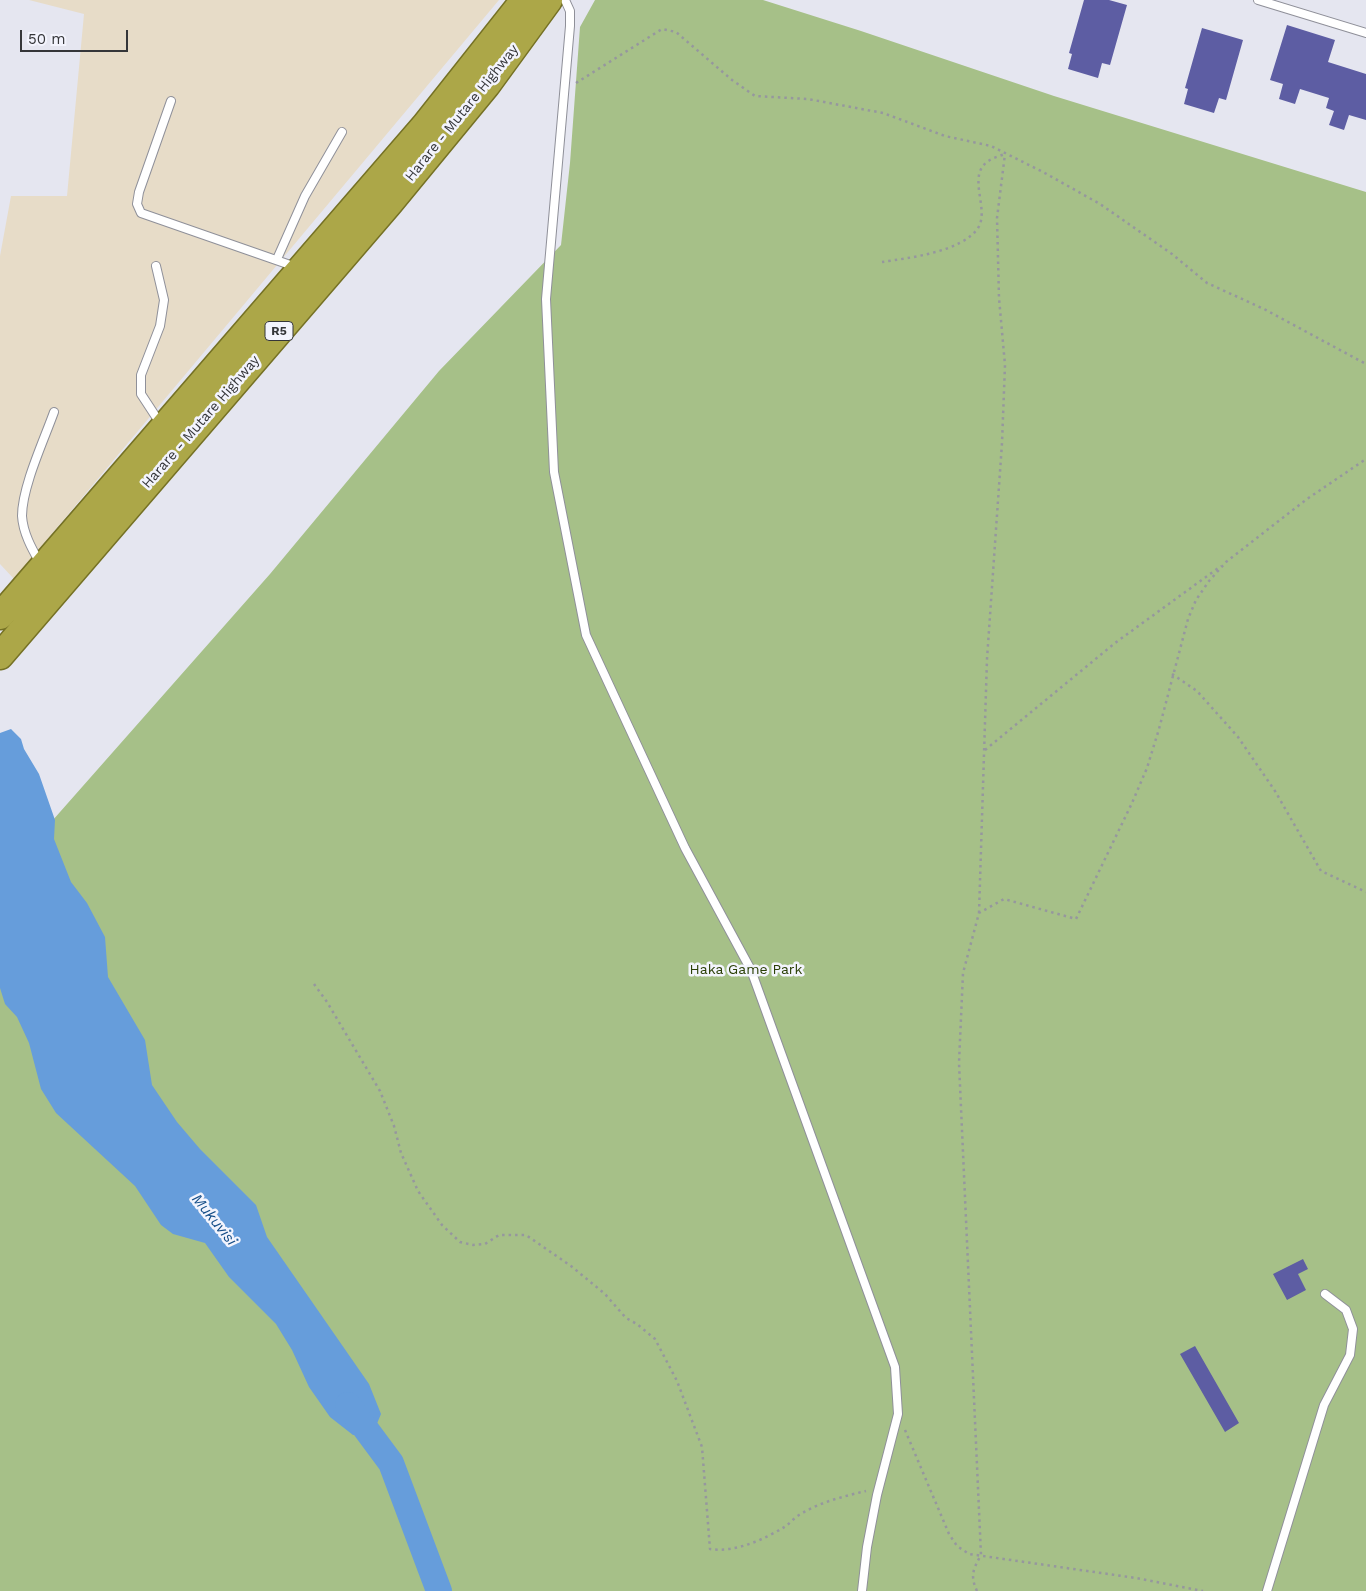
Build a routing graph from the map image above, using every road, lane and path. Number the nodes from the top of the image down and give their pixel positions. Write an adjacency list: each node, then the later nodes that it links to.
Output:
1 (524, 0): 13 (highway, Harare - Mutare Highway / R5)
2 (549, 0): 21 (highway, Harare - Mutare Highway / R5)
3 (565, 0): 6 (lane)
4 (1258, 0): 5 (lane)
5 (1366, 33)
6 (566, 89): 9 (path); 28 (lane)
7 (171, 101): 10 (lane)
8 (342, 132): 10 (lane)
9 (1005, 154): 11 (path); 14 (path); 23 (path)
10 (276, 259): 13 (lane)
11 (882, 262)
12 (156, 266): 16 (lane)
13 (301, 269): 16 (highway, Harare - Mutare Highway / R5)
14 (1366, 364)
15 (54, 412): 19 (lane)
16 (163, 426): 19 (highway, Harare - Mutare Highway / R5)
17 (1366, 459): 18 (path)
18 (1226, 562): 22 (path); 23 (path)
19 (42, 567): 20 (highway, Harare - Mutare Highway / R5)
20 (0, 616)
21 (0, 656)
22 (1172, 674): 24 (path); 25 (path)
23 (984, 750): 25 (path)
24 (1366, 892)
25 (979, 913): 30 (path)
26 (314, 984): 29 (path)
27 (1325, 1294): 34 (lane)
28 (898, 1414): 29 (lane); 30 (path)
29 (878, 1488): 31 (lane)
30 (981, 1555): 32 (path); 33 (path)
31 (862, 1591)
32 (977, 1591)
33 (1203, 1591)
34 (1267, 1591)

